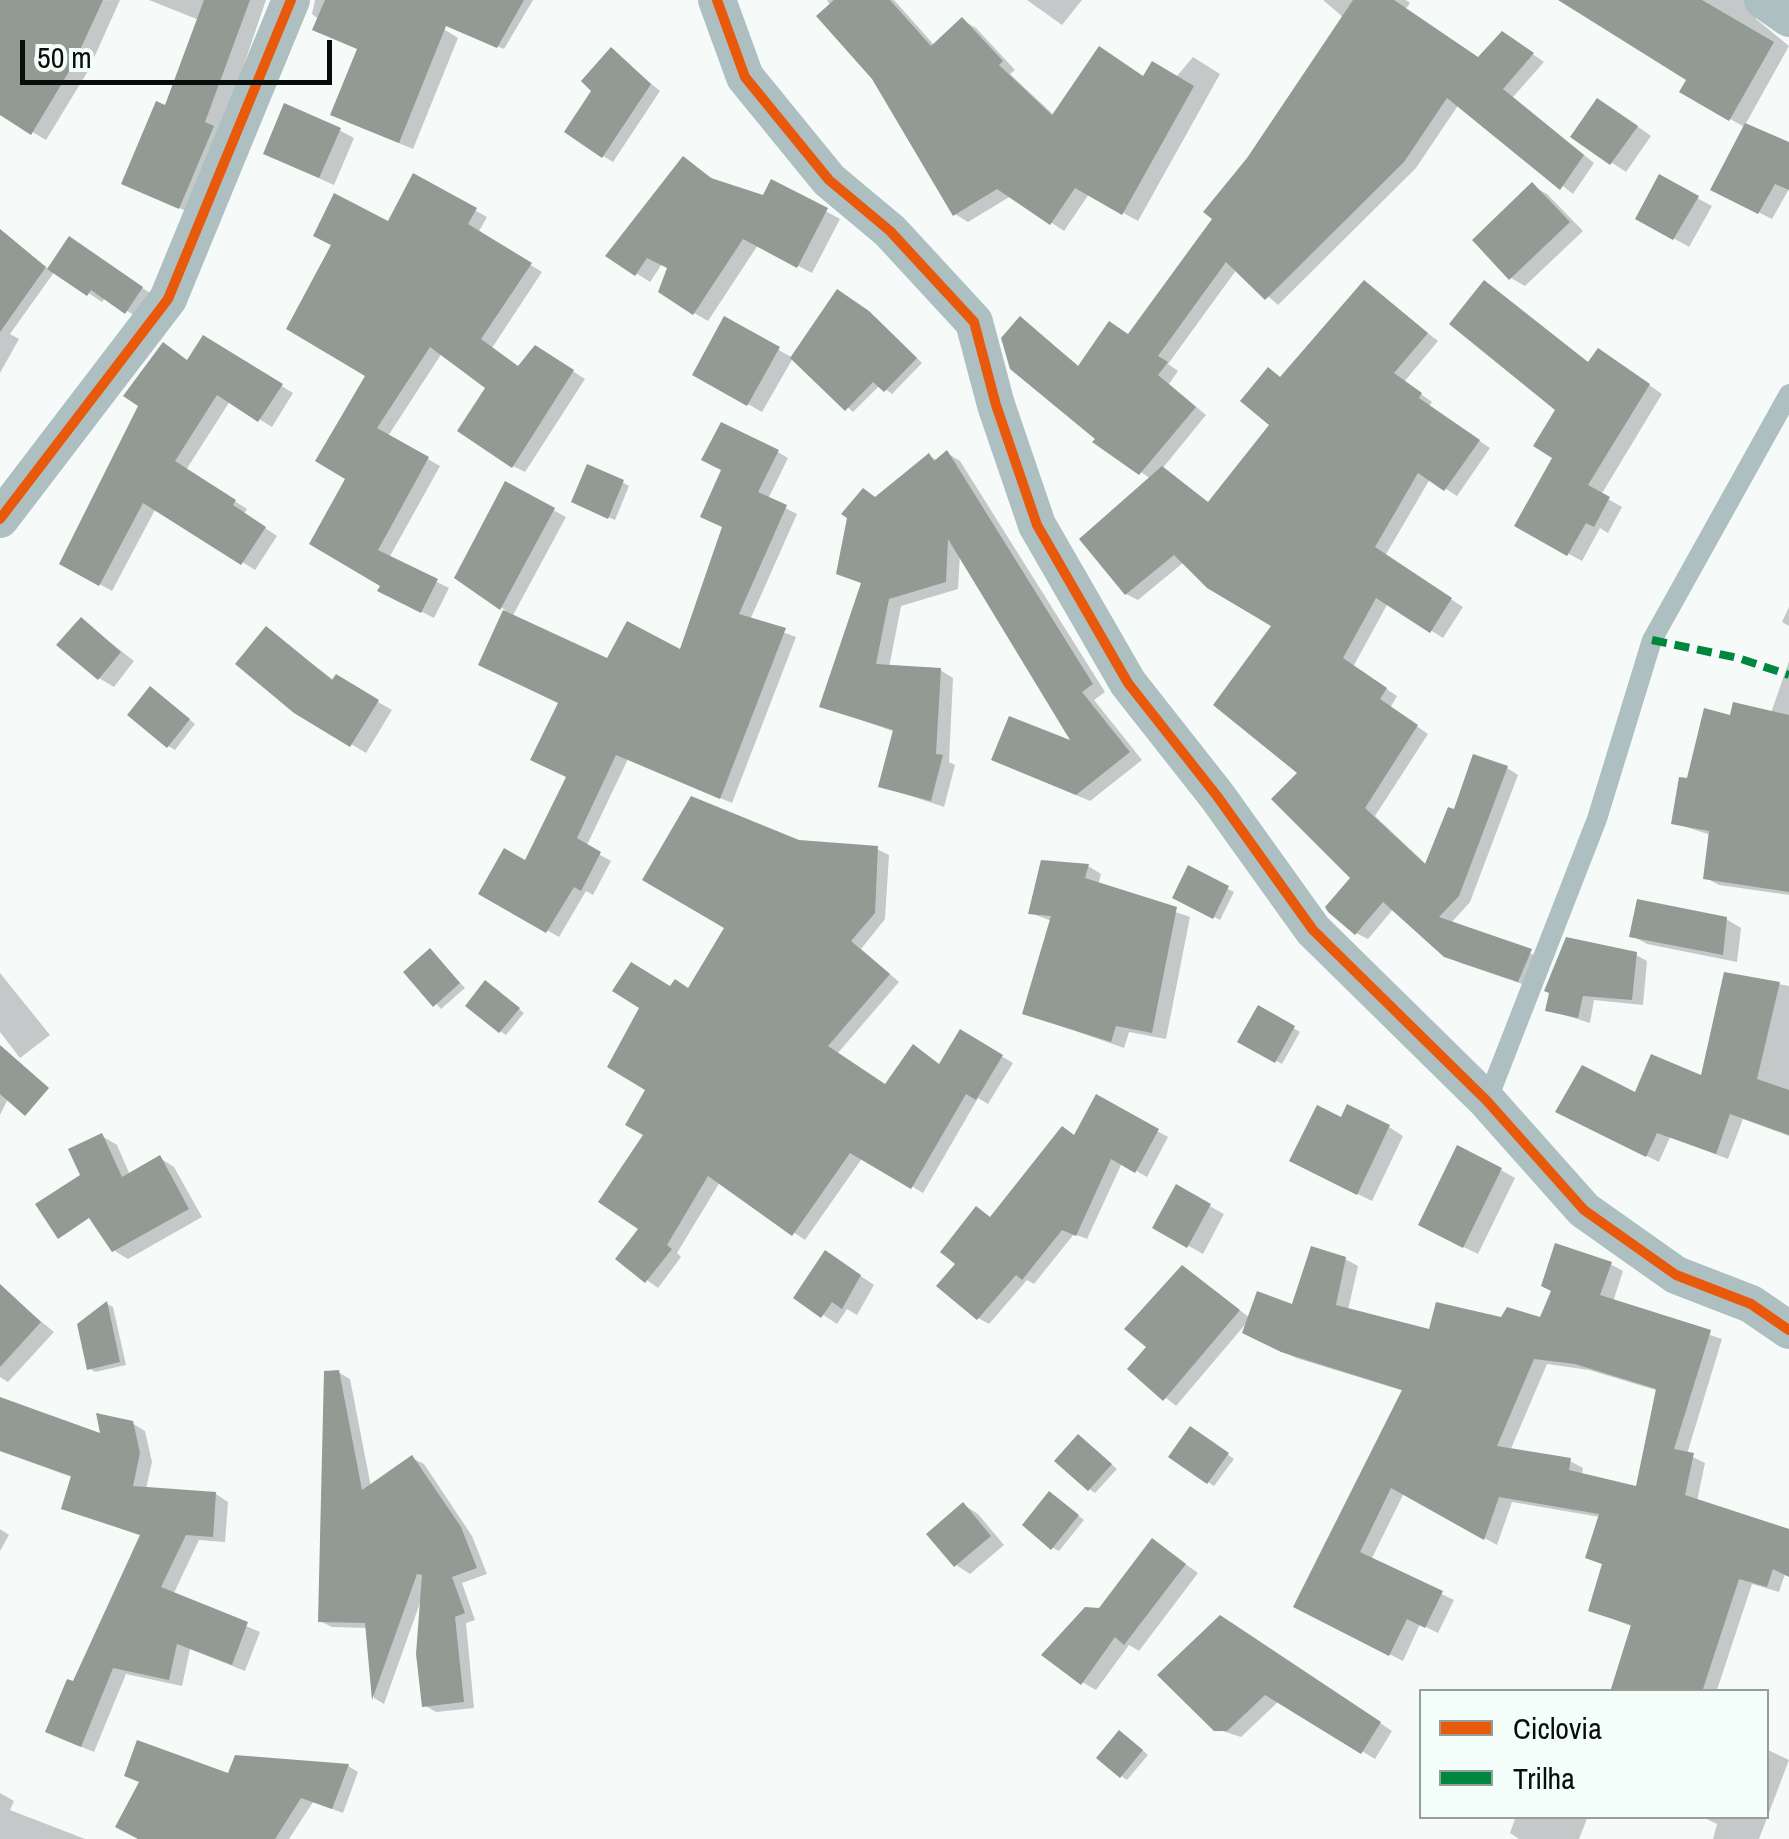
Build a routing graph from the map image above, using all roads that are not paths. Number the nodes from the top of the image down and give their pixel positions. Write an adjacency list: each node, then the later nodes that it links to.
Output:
1 (291, 0): 6 (street)
2 (717, 0): 7 (street)
3 (1763, 0): 4 (street)
4 (1789, 18)
5 (1789, 394): 7 (lane)
6 (0, 518)
7 (1487, 1101): 8 (street)
8 (1789, 1330)

